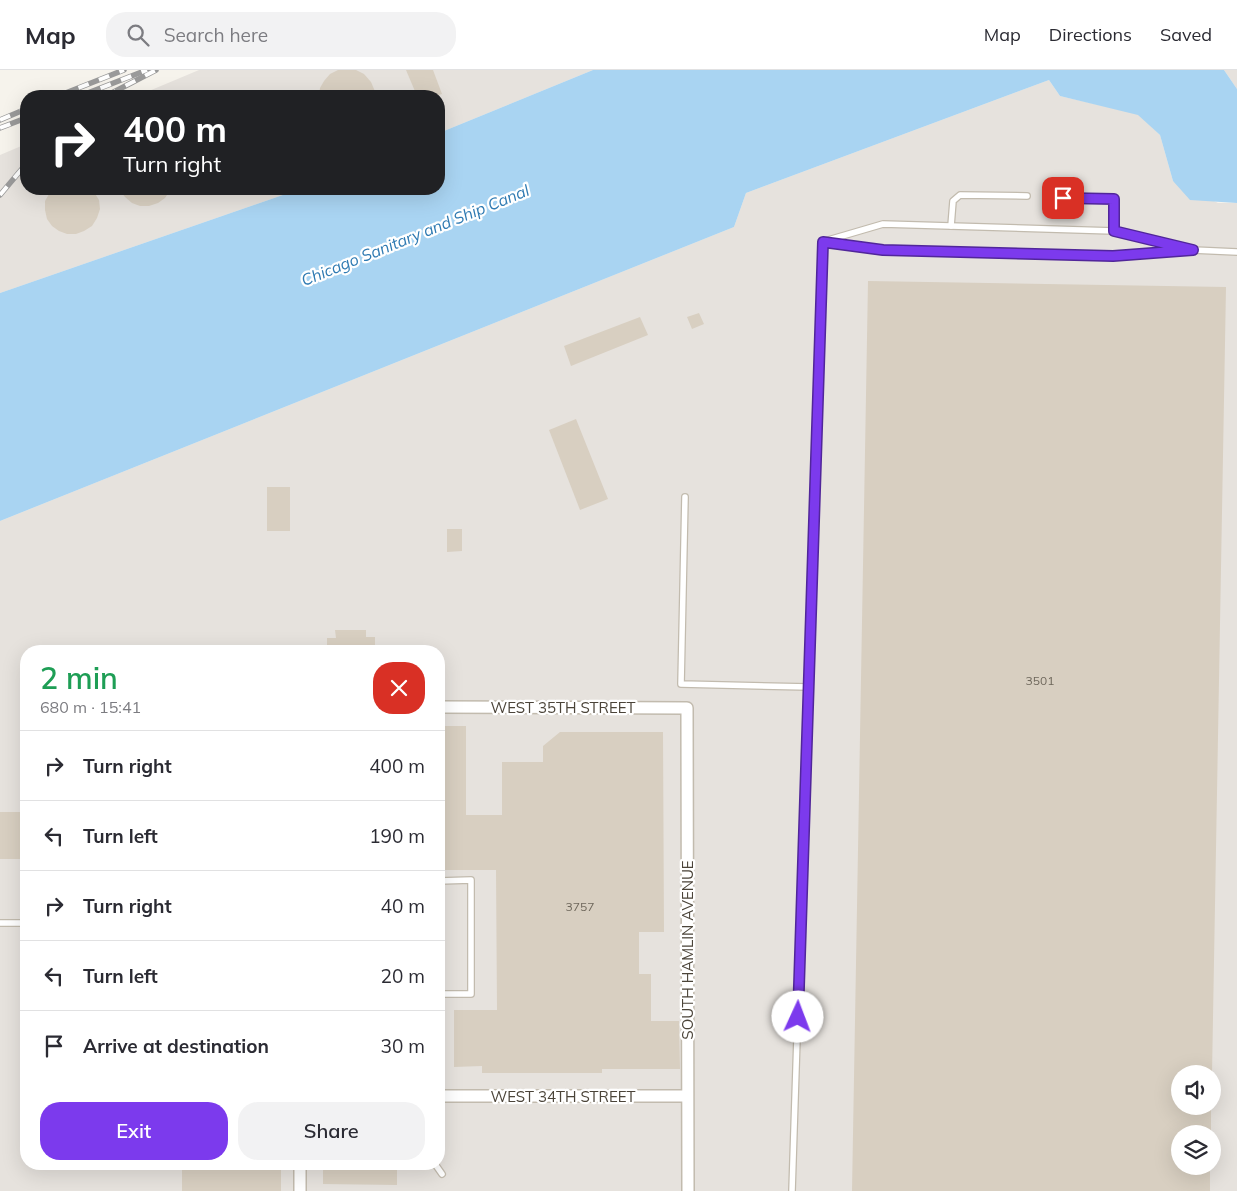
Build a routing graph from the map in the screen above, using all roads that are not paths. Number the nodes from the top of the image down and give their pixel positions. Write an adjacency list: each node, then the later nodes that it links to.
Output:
1 (1027, 196): 3 (lane)
2 (1046, 197): 4 (lane)
3 (951, 226): 4 (lane); 5 (lane)
4 (1114, 231): 6 (lane)
5 (823, 242): 6 (lane); 9 (lane)
6 (1193, 250): 7 (lane)
7 (1237, 252)
8 (685, 497): 9 (lane)
9 (809, 687): 23 (lane)
10 (445, 707): 11 (street, WEST 35TH STREET)
11 (687, 708): 17 (street, SOUTH HAMLIN AVENUE)
12 (445, 881): 15 (lane)
13 (0, 923): 14 (lane)
14 (20, 923)
15 (445, 994)
16 (445, 1096): 17 (street, WEST 34TH STREET)
17 (687, 1096): 22 (street, SOUTH HAMLIN AVENUE)
18 (300, 1170): 21 (street)
19 (439, 1170): 20 (lane)
20 (442, 1174)
21 (300, 1191)
22 (688, 1191)
23 (792, 1191)

